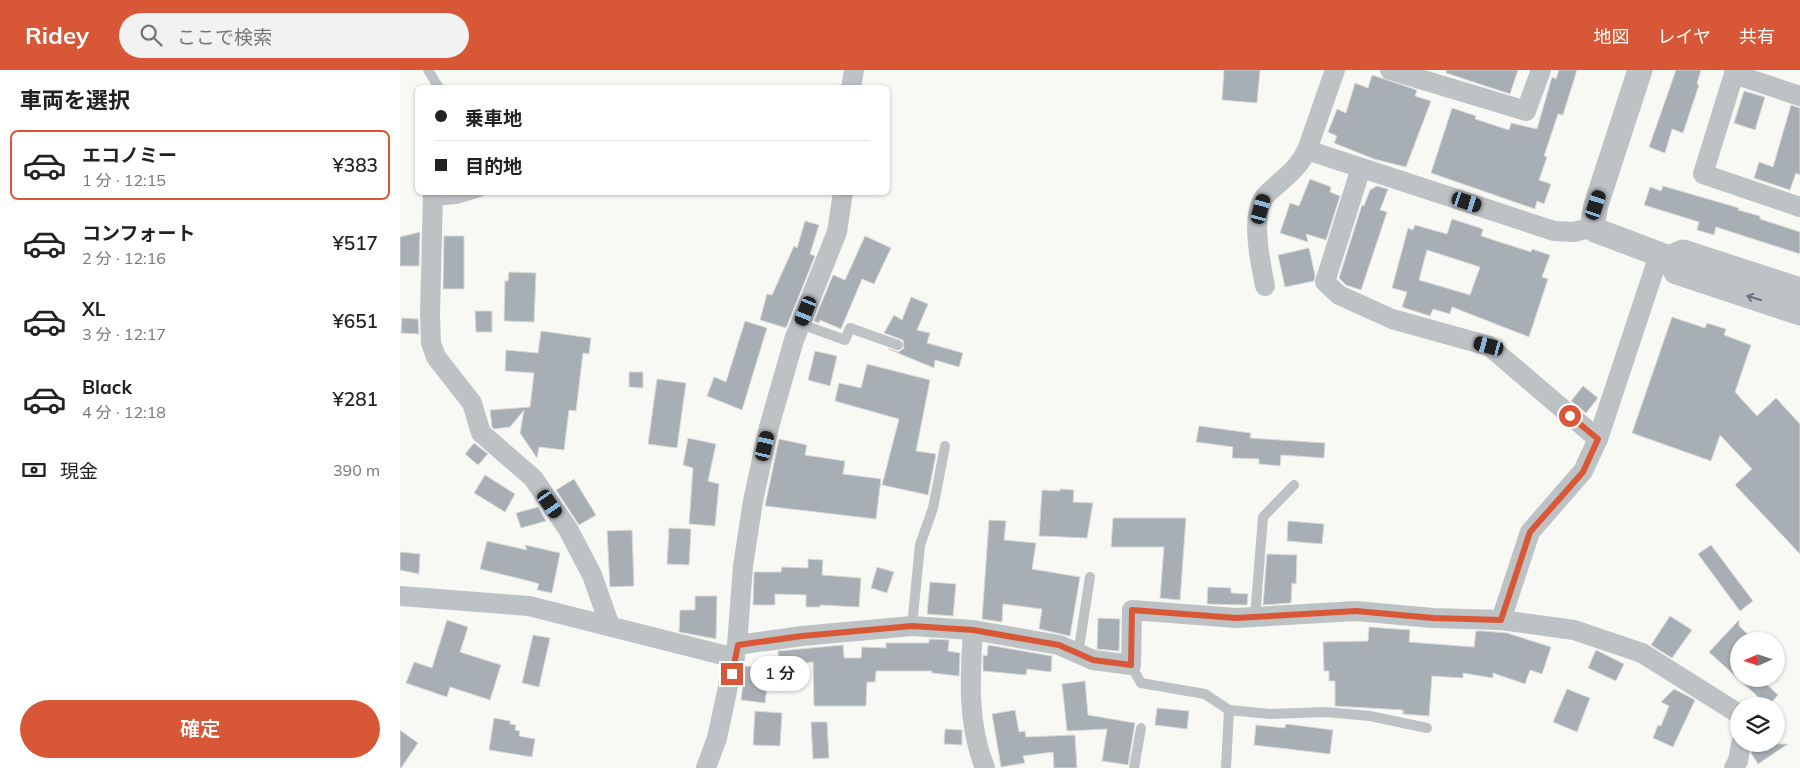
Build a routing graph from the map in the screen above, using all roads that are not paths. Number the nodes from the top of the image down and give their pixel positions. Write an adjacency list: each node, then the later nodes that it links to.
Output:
1 (428, 70): 8 (lane)
2 (854, 70): 9 (street)
3 (1335, 70): 11 (street)
4 (1390, 70): 5 (street)
5 (1540, 70)
6 (1640, 70): 17 (street)
7 (1735, 72): 10 (street); 16 (street)
8 (437, 85)
9 (852, 85)
10 (1800, 96)
11 (1307, 150): 12 (street); 19 (street)
12 (1361, 168): 17 (street); 24 (street)
13 (470, 195): 15 (lane)
14 (843, 195): 22 (street)
15 (433, 197): 31 (street)
16 (1800, 207)
17 (1593, 227): 18 (street)
18 (1664, 256): 20 (street); 21 (street, one-way to 18); 24 (street)
19 (1265, 286)
20 (1800, 290)
21 (1800, 314)
22 (801, 324): 23 (lane); 34 (street)
23 (898, 345)
24 (1598, 439): 30 (street)
25 (945, 446): 32 (lane)
26 (1294, 485): 29 (lane)
27 (1090, 577): 35 (lane)
28 (400, 596): 31 (street)
29 (1255, 617): 30 (street); 36 (street)
30 (1501, 620): 37 (street)
31 (610, 626): 34 (street)
32 (912, 626): 33 (street); 34 (street)
33 (973, 630): 35 (street); 43 (street)
34 (736, 652): 42 (street)
35 (1078, 654): 36 (street)
36 (1131, 665): 38 (lane)
37 (1730, 708)
38 (1229, 710): 40 (lane); 45 (lane)
39 (1141, 728): 44 (lane)
40 (1427, 728)
41 (1739, 752): 46 (street)
42 (706, 768)
43 (985, 768)
44 (1134, 768)
45 (1226, 768)
46 (1734, 768)

